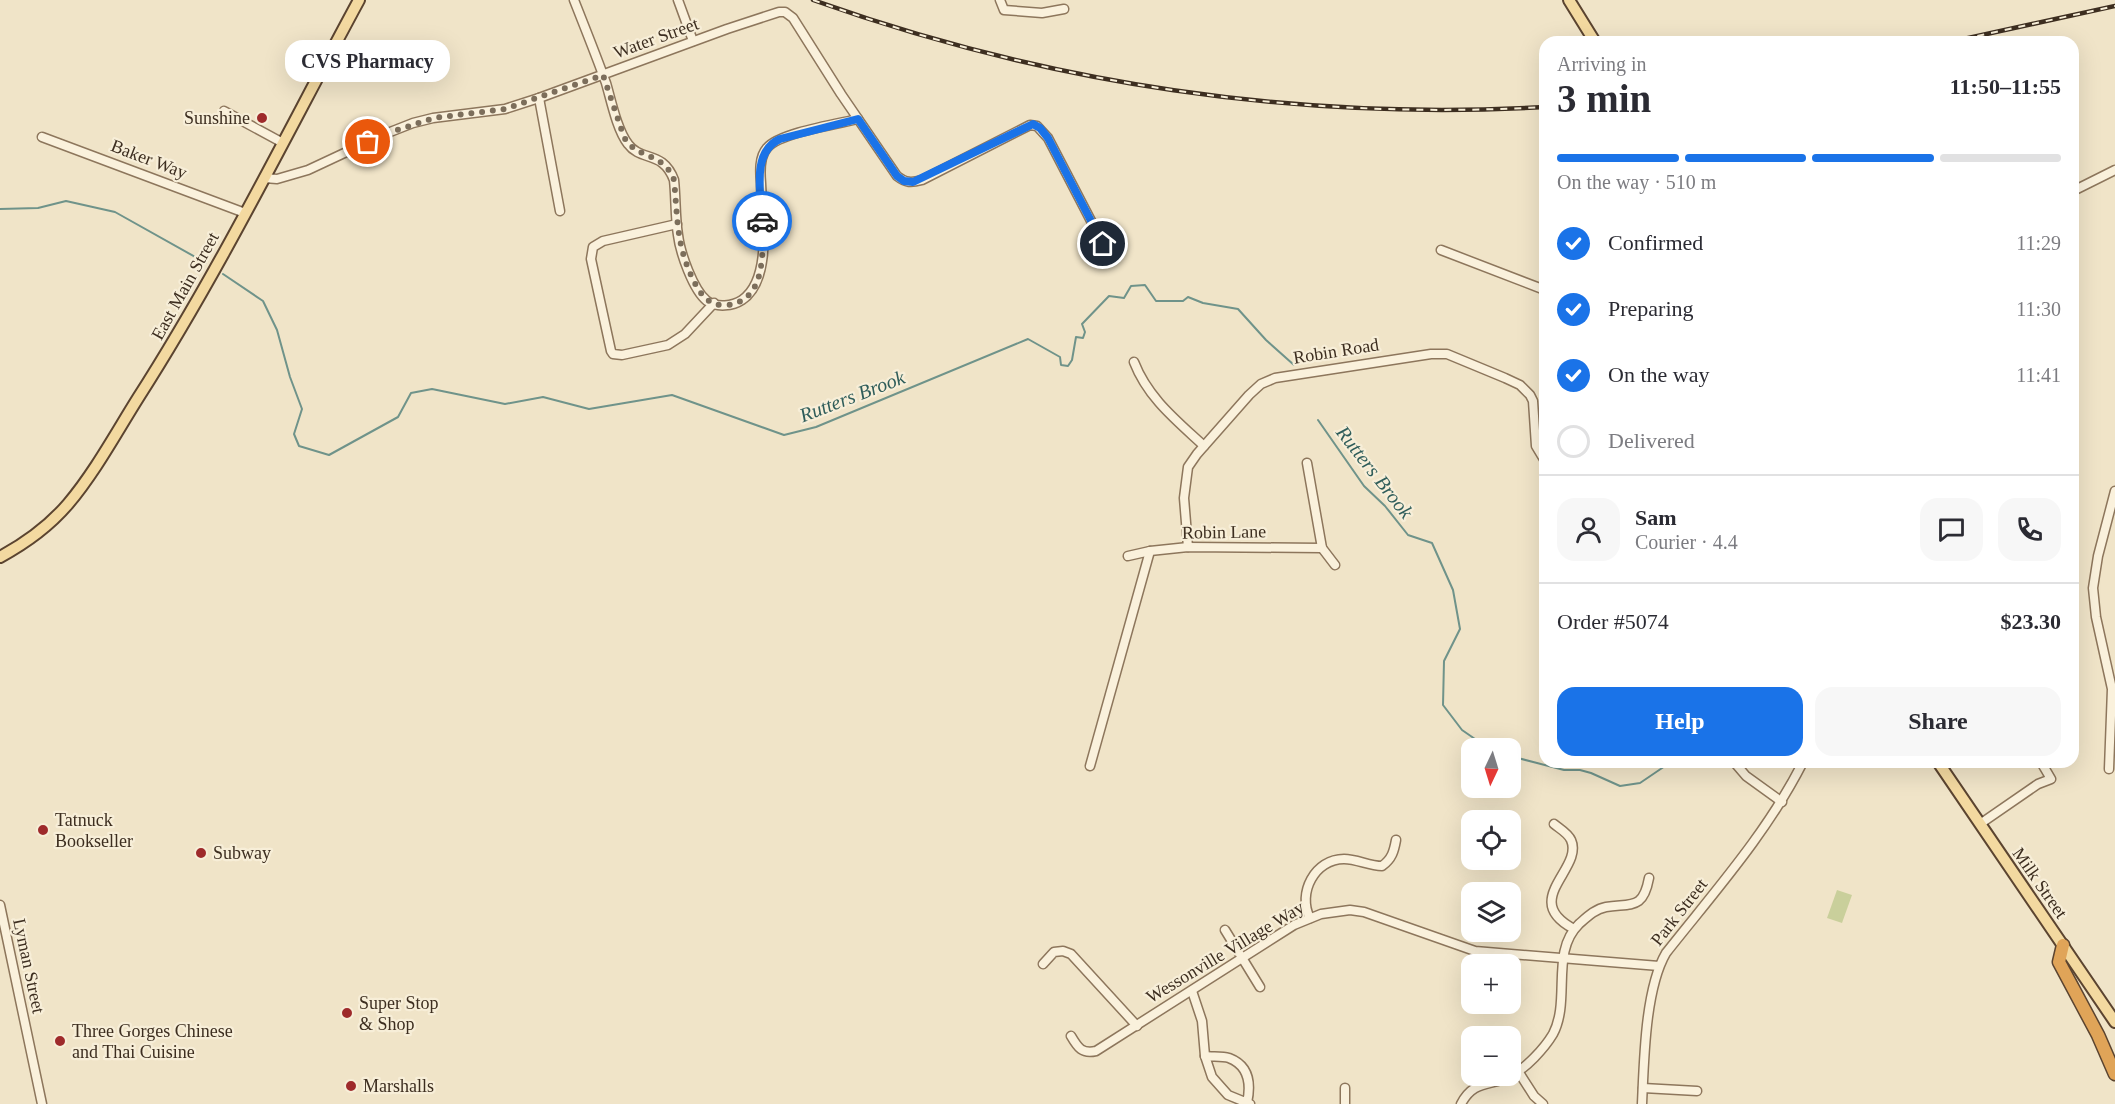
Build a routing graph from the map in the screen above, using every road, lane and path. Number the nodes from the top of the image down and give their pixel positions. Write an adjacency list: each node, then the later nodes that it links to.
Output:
1 (359, 0): 14 (main road, East Main Street)
2 (574, 0): 9 (street)
3 (678, 0): 8 (street)
4 (1000, 0): 6 (street)
5 (1569, 0): 7 (main road)
6 (1064, 9)
7 (1590, 36)
8 (693, 41): 9 (street, Water Street); 12 (street, Water Street)
9 (603, 75): 10 (street, Water Street); 20 (street)
10 (539, 98): 16 (street, Water Street); 18 (street)
11 (224, 111): 14 (street)
12 (858, 119): 21 (street); 24 (street)
13 (42, 137): 19 (street, Baker Way)
14 (283, 143): 16 (main road, East Main Street)
15 (2115, 170): 17 (street)
16 (264, 178): 19 (main road, East Main Street)
17 (2079, 188)
18 (560, 211)
19 (245, 213): 34 (main road, East Main Street)
20 (677, 224): 24 (street); 24 (street)
21 (1103, 244)
22 (1441, 250): 23 (street)
23 (1539, 288)
24 (714, 303)
25 (1134, 362): 26 (street)
26 (1204, 446): 27 (street, Robin Road); 30 (street, Robin Road)
27 (1539, 451)
28 (1307, 463): 31 (street)
29 (2115, 490): 41 (street)
30 (1188, 548): 31 (street, Robin Lane); 32 (street, Robin Lane)
31 (1322, 548): 35 (street)
32 (1150, 551): 33 (street, Robin Lane); 36 (street)
33 (1128, 556)
34 (0, 557)
35 (1335, 565)
36 (1090, 766)
37 (1739, 768): 42 (street)
38 (1800, 768): 42 (street, Park Street)
39 (1943, 768): 44 (main road, Milk Street)
40 (2045, 768): 44 (street)
41 (2109, 769)
42 (1782, 802): 55 (street, Park Street)
43 (1554, 824): 49 (street)
44 (1980, 824): 51 (main road, Milk Street)
45 (1396, 840): 48 (street)
46 (1649, 878): 49 (street)
47 (0, 905): 69 (street, Lyman Street)
48 (1310, 918): 52 (street, Wessonville Village Way); 53 (street, Wessonville Village Way)
49 (1574, 929): 53 (street)
50 (1226, 930): 52 (street)
51 (2063, 945): 58 (main road, Milk Street); 63 (highway)
52 (1242, 957): 56 (street); 57 (street, Wessonville Village Way)
53 (1564, 958): 55 (street, Wessonville Village Way); 62 (street)
54 (1043, 963): 59 (street)
55 (1659, 966): 67 (street, Park Street)
56 (1260, 987)
57 (1192, 991): 59 (street, Wessonville Village Way); 61 (street)
58 (2115, 1022)
59 (1137, 1026): 60 (street, Wessonville Village Way)
60 (1071, 1036)
61 (1205, 1056): 70 (street); 70 (street)
62 (1521, 1068)
63 (2115, 1074)
64 (1521, 1076): 73 (street)
65 (1478, 1086): 72 (street)
66 (1345, 1088): 71 (street)
67 (1642, 1088): 68 (street); 74 (street, Park Street)
68 (1696, 1091)
69 (42, 1104)
70 (1248, 1104)
71 (1345, 1104)
72 (1461, 1104)
73 (1543, 1104)
74 (1642, 1104)

